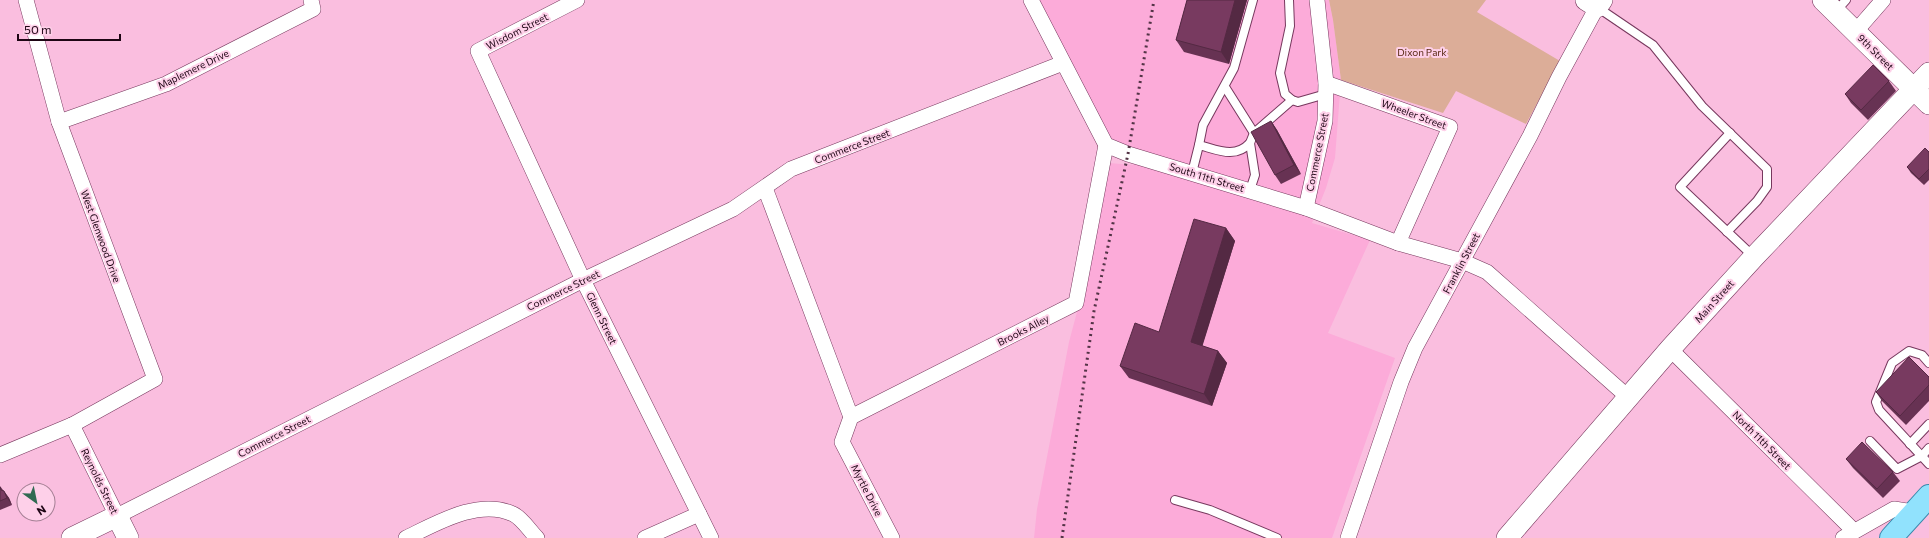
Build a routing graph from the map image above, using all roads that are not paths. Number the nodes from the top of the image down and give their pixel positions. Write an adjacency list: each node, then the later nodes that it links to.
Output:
1 (26, 0): 20 (street, West Glenwood Drive)
2 (312, 0): 20 (street, Maplemere Drive)
3 (577, 0): 12 (street, Wisdom Street)
4 (1031, 0): 13 (street)
5 (1253, 0): 15 (lane)
6 (1289, 0): 18 (lane)
7 (1317, 0): 16 (street, Commerce Street)
8 (1883, 0): 11 (street)
9 (1595, 2): 21 (lane); 33 (street, Franklin Street)
10 (1835, 4): 11 (street, 9th Street)
11 (1856, 31): 17 (street, 9th Street)
12 (478, 51): 34 (street, Glenn Street)
13 (1063, 63): 24 (street); 27 (street, Commerce Street)
14 (1929, 73): 17 (street, Main Street)
15 (1225, 87): 22 (lane); 25 (lane)
16 (1326, 88): 18 (lane); 29 (street, Commerce Street); 31 (street, Wheeler Street)
17 (1914, 89): 19 (street, 9th Street); 32 (street, Main Street)
18 (1292, 100): 22 (lane)
19 (1929, 104)
20 (59, 122): 39 (street, West Glenwood Drive)
21 (1730, 133): 30 (lane); 30 (lane)
22 (1254, 134): 23 (lane)
23 (1250, 143): 25 (lane); 28 (lane)
24 (1106, 145): 26 (street, South 11th Street); 38 (street, Brooks Alley)
25 (1199, 145): 26 (lane)
26 (1192, 173): 28 (street, South 11th Street)
27 (765, 188): 34 (street, Commerce Street); 38 (street)
28 (1250, 190): 29 (street, South 11th Street)
29 (1306, 208): 31 (street, South 11th Street)
30 (1727, 232): 32 (lane)
31 (1398, 243): 33 (street, South 11th Street)
32 (1754, 257): 35 (street, Main Street)
33 (1462, 260): 37 (street); 61 (street, Franklin Street)
34 (583, 280): 50 (street, Glenn Street); 51 (street, Commerce Street)
35 (1670, 349): 37 (street, Main Street); 52 (street, North 11th Street)
36 (1929, 362): 42 (lane)
37 (1629, 398): 62 (street, Main Street)
38 (851, 417): 59 (street, Myrtle Drive)
39 (72, 424): 44 (street); 51 (street, Reynolds Street)
40 (1929, 424): 42 (lane)
41 (1870, 441): 45 (lane)
42 (1910, 444): 45 (lane)
43 (1929, 448): 45 (lane)
44 (0, 455)
45 (1922, 456): 46 (lane)
46 (1929, 464)
47 (1929, 496): 49 (main road)
48 (1175, 500): 60 (lane)
49 (1913, 512): 52 (street); 63 (main road)
50 (699, 514): 57 (street); 58 (street, Glenn Street)
51 (117, 516): 53 (street, Commerce Street); 54 (street, Reynolds Street)
52 (1848, 534)
53 (72, 538)
54 (128, 538)
55 (406, 538): 56 (street)
56 (537, 538)
57 (645, 538)
58 (711, 538)
59 (892, 538)
60 (1277, 538)
61 (1348, 538)
62 (1507, 538)
63 (1891, 538)

